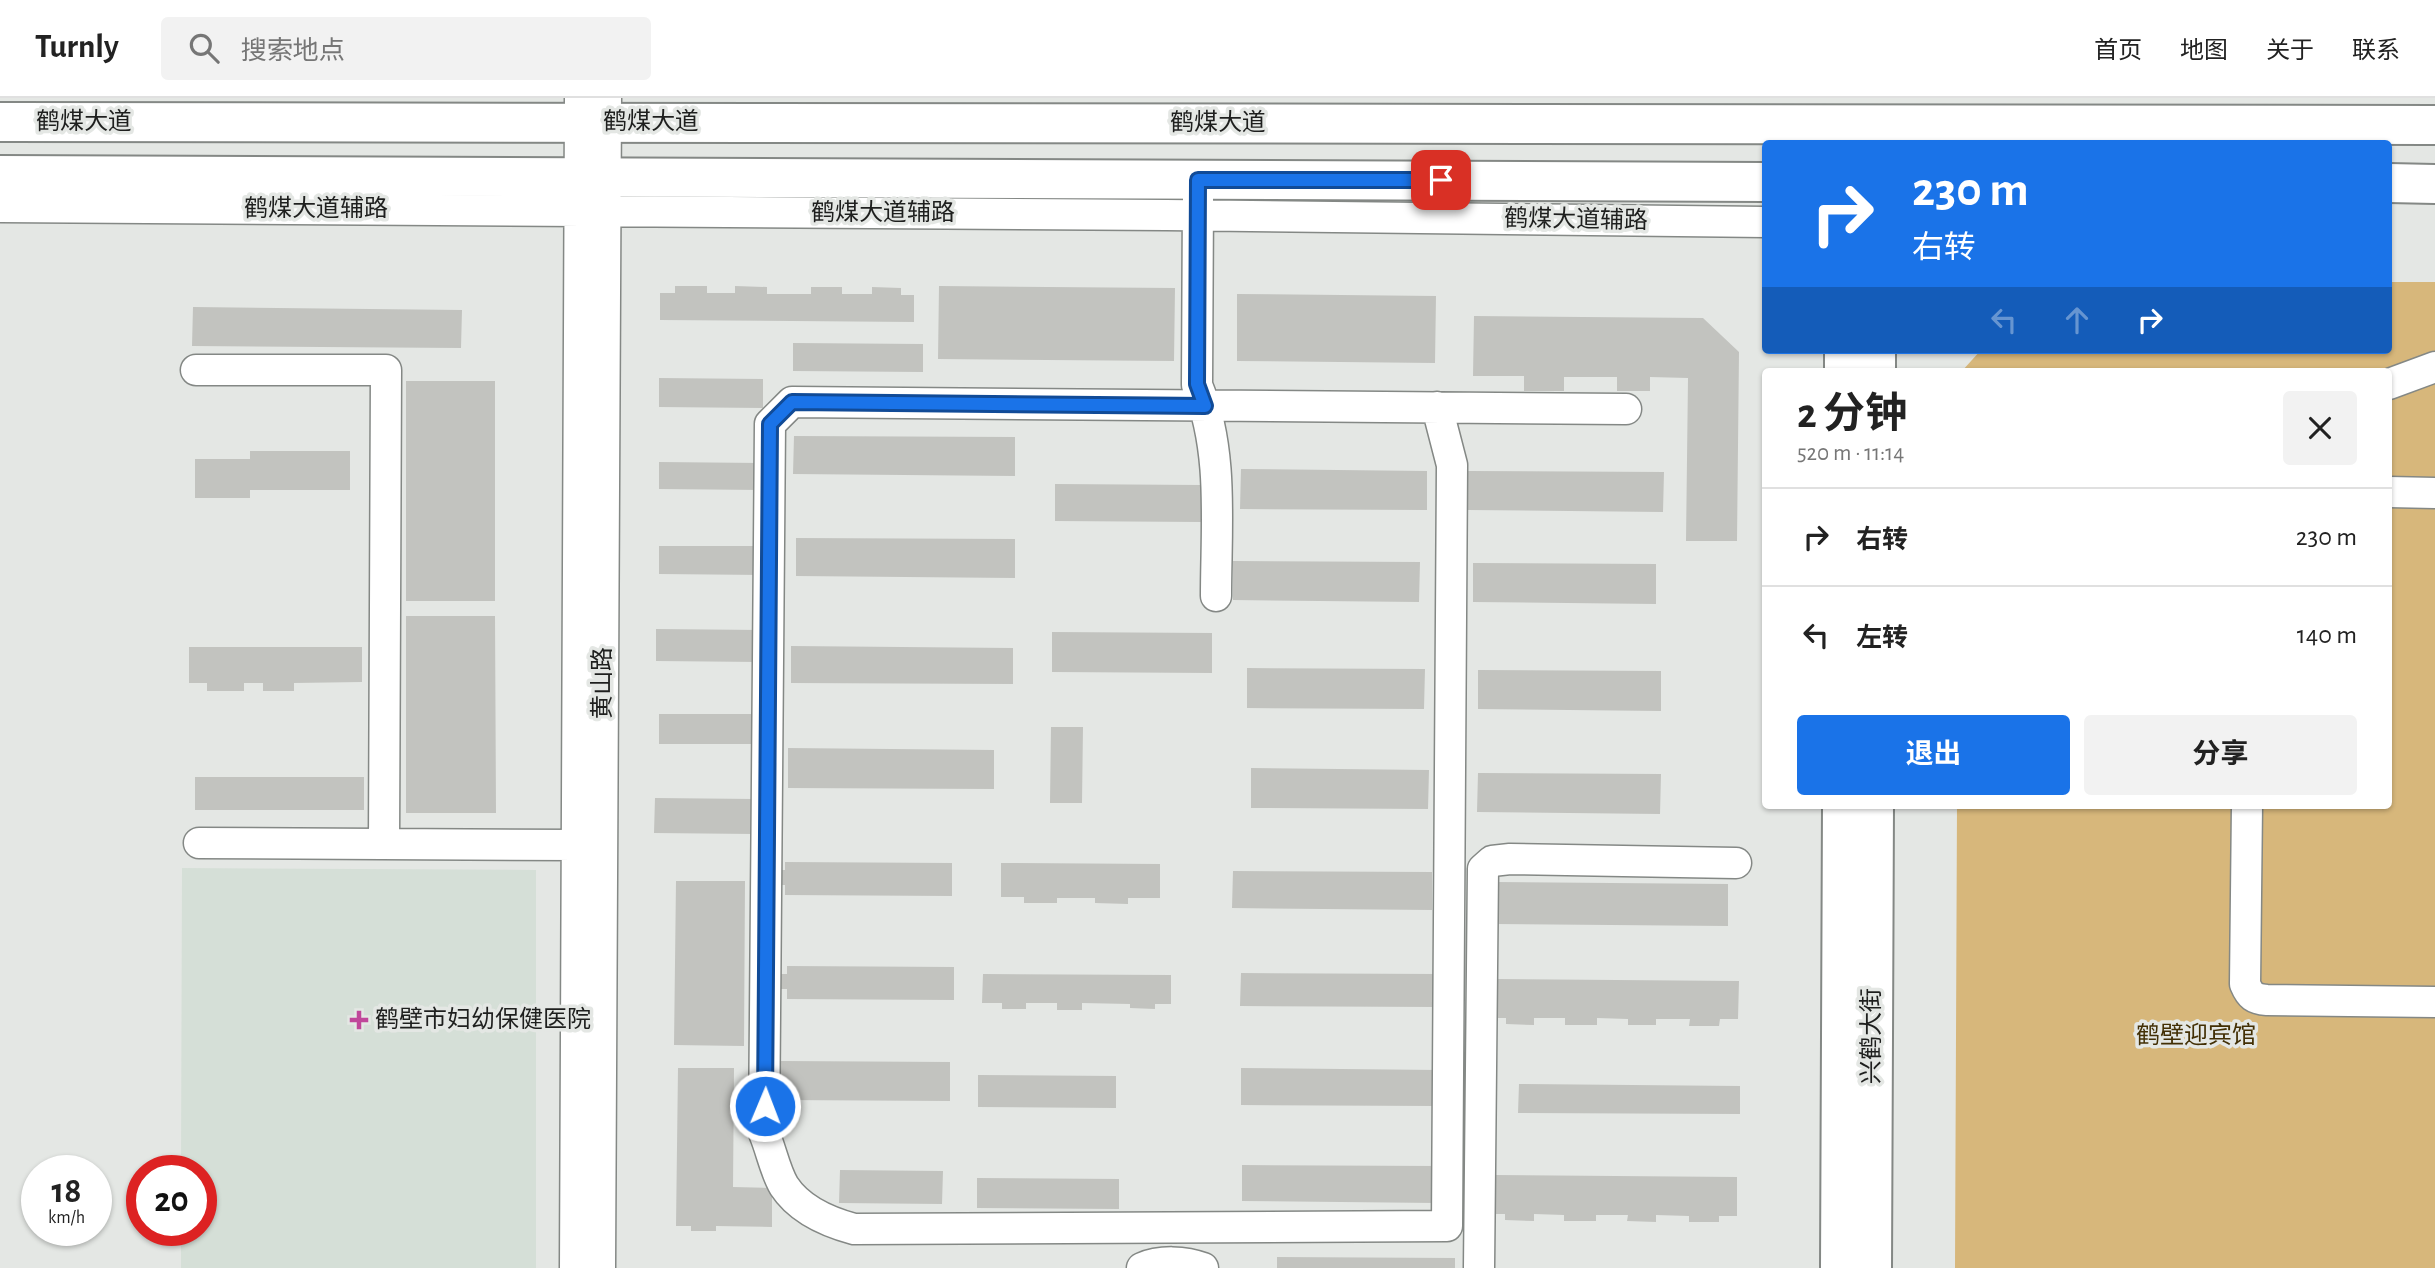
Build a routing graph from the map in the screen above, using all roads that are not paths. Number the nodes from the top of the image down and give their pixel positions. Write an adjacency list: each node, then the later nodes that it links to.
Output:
1 (593, 110): 2 (main road, 鹤煤大道); 4 (main road, 鹤煤大道); 11 (street, 黄山路)
2 (816, 110): 3 (main road, 鹤煤大道)
3 (1444, 111): 5 (main road, 鹤煤大道)
4 (0, 122)
5 (1861, 122): 6 (main road, 鹤煤大道)
6 (2435, 125)
7 (0, 176): 11 (main road)
8 (1762, 181): 12 (main road)
9 (2392, 183): 10 (main road)
10 (2435, 184)
11 (593, 194): 12 (main road); 13 (street, 鹤煤大道辅路); 29 (street, 黄山路); 35 (street, 黄山路)
12 (1198, 198): 14 (street, 鹤煤大道辅路); 18 (street)
13 (0, 207)
14 (1762, 222)
15 (2435, 367): 17 (street)
16 (196, 370): 28 (street)
17 (2392, 383)
18 (1205, 406): 19 (street); 23 (street); 32 (street)
19 (1437, 407): 20 (street); 32 (street)
20 (1626, 409)
21 (2392, 492): 22 (street)
22 (2435, 493)
23 (1216, 596)
24 (1842, 809): 38 (main road, 兴鹤大街)
25 (1874, 809): 39 (main road, 兴鹤大街)
26 (2247, 809): 31 (street)
27 (199, 843): 28 (street)
28 (384, 844): 29 (street)
29 (577, 845): 34 (street, 黄山路)
30 (1736, 863): 37 (street)
31 (2435, 1002)
32 (1175, 1227): 33 (street)
33 (1189, 1265): 36 (street)
34 (575, 1268)
35 (600, 1268)
36 (1142, 1268)
37 (1479, 1268)
38 (1840, 1268)
39 (1872, 1268)

